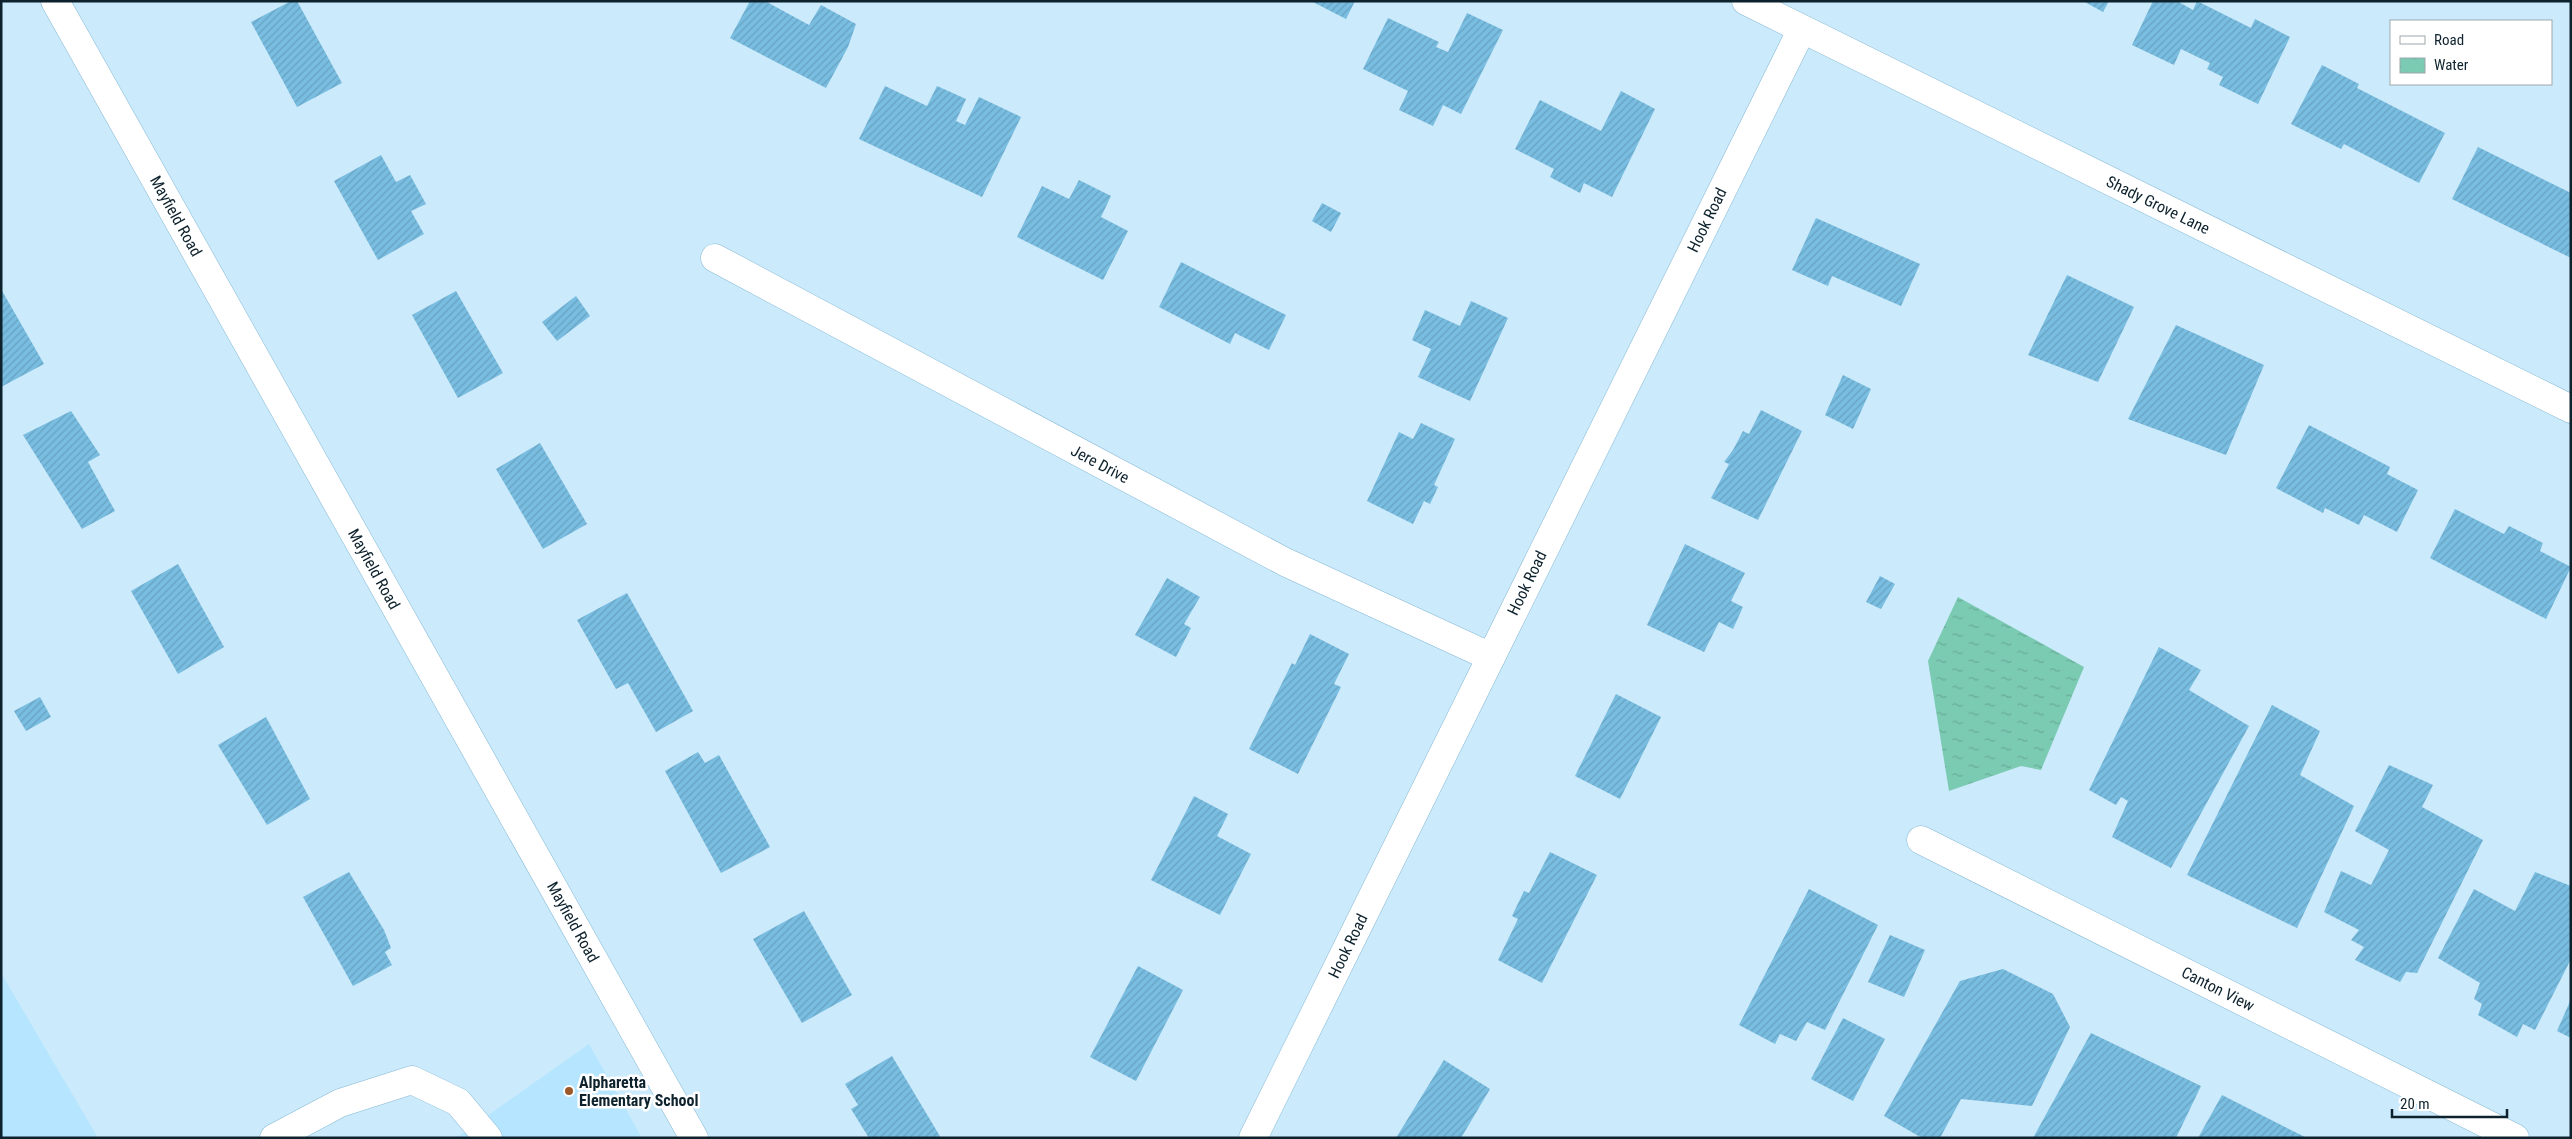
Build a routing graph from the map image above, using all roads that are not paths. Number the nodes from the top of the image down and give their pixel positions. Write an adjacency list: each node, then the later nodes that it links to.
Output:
1 (55, 1): 8 (street, Mayfield Road)
2 (1746, 1): 3 (street, Shady Grove Lane)
3 (1802, 29): 5 (street, Shady Grove Lane); 6 (street, Hook Road)
4 (715, 258): 6 (street, Jere Drive)
5 (2571, 408)
6 (1491, 657): 11 (street, Hook Road)
7 (1921, 840): 12 (street, Canton View)
8 (687, 1135)
9 (274, 1138): 10 (street)
10 (488, 1138)
11 (1253, 1138)
12 (2515, 1138)

